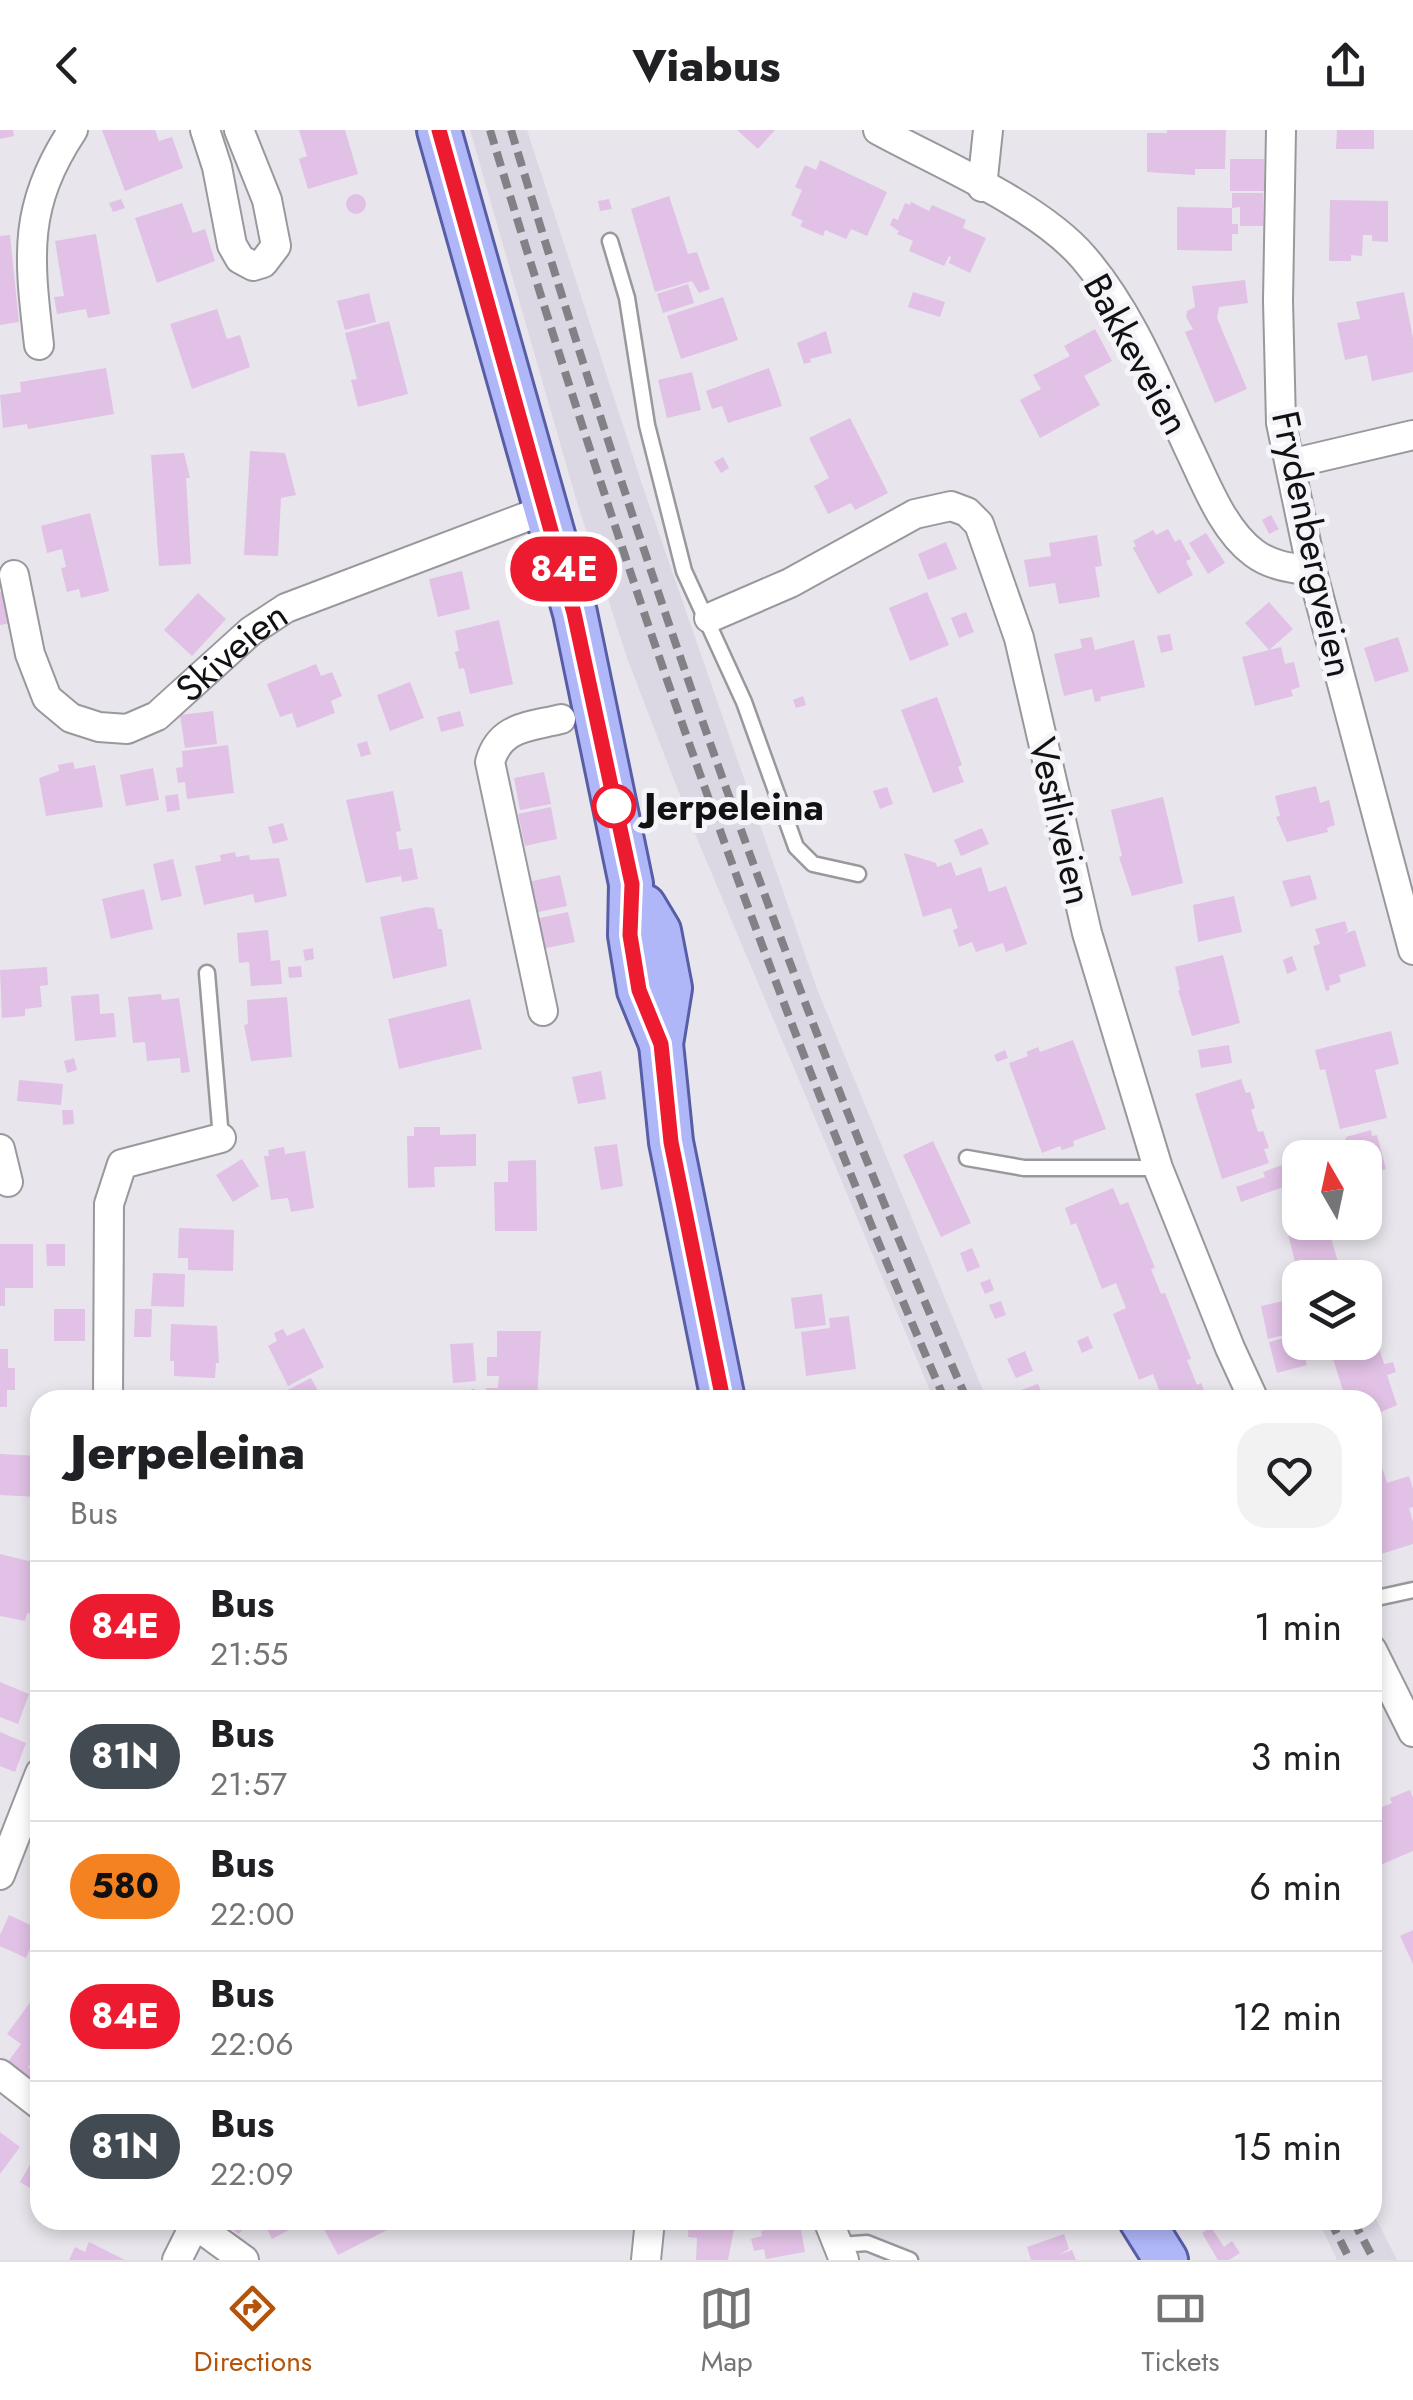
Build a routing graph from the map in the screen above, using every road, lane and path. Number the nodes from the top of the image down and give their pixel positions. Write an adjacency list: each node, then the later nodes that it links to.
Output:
1 (74, 130): 10 (street)
2 (205, 130): 3 (street)
3 (239, 130)
4 (439, 130): 13 (main road)
5 (878, 130): 8 (street, Bakkeveien)
6 (988, 130): 8 (street)
7 (1281, 130): 12 (street, Frydenbergveien)
8 (982, 186): 14 (street, Bakkeveien)
9 (610, 241): 16 (lane)
10 (38, 345)
11 (1413, 435): 12 (street)
12 (1290, 464): 14 (street, Frydenbergveien)
13 (547, 509): 15 (street, Skiveien); 28 (main road)
14 (1312, 571): 19 (street, Frydenbergveien)
15 (14, 575)
16 (708, 618): 18 (lane); 25 (street, Vestliveien)
17 (561, 719): 21 (street)
18 (858, 874)
19 (1413, 950)
20 (208, 973): 22 (lane)
21 (543, 1011)
22 (221, 1138): 27 (street)
23 (0, 1149): 26 (street)
24 (968, 1158): 25 (lane)
25 (1158, 1168): 29 (street, Vestliveien)
26 (8, 1182)
27 (108, 1390)
28 (721, 1390)
29 (1249, 1390)
30 (1413, 1590): 31 (lane)
31 (1382, 1597)
32 (1382, 1670): 33 (street)
33 (1413, 1732)
34 (30, 1798): 35 (street)
35 (0, 1874)
36 (0, 2074): 37 (street)
37 (30, 2097)
38 (189, 2230): 43 (street)
39 (203, 2230): 44 (street)
40 (649, 2230): 45 (street)
41 (1147, 2230): 47 (main road)
42 (837, 2242): 46 (lane)
43 (177, 2260)
44 (244, 2260)
45 (646, 2260)
46 (910, 2260)
47 (1166, 2260)

